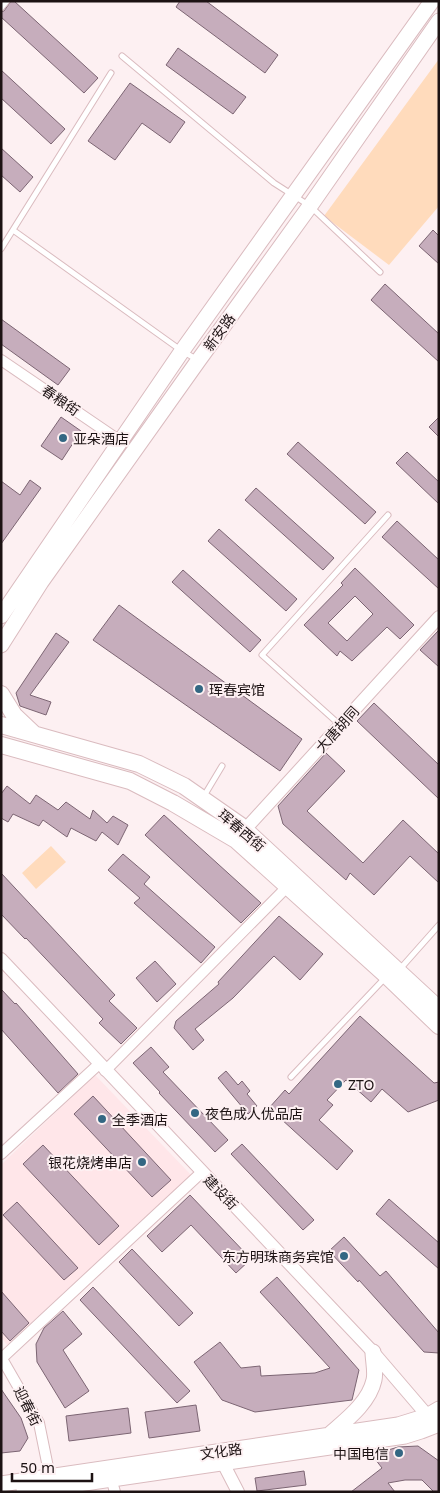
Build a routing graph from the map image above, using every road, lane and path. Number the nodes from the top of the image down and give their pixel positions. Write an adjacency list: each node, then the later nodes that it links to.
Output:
1 (7, 1): 3 (lane)
2 (432, 1): 7 (main road, 新安路)
3 (1, 8)
4 (439, 21): 8 (main road, 新安路)
5 (122, 56): 7 (lane)
6 (111, 73): 9 (lane)
7 (293, 196): 8 (lane); 12 (main road, 新安路)
8 (310, 206): 11 (lane); 14 (main road, 新安路)
9 (13, 230): 10 (lane); 12 (lane)
10 (1, 249)
11 (380, 272)
12 (182, 351): 14 (lane); 15 (main road, 新安路)
13 (1, 360): 15 (street, 春粮街)
14 (198, 361): 17 (main road, 新安路)
15 (120, 441): 17 (main road, 新安路)
16 (388, 515): 23 (lane)
17 (35, 579): 18 (main road, 新安路); 20 (main road, 新安路)
18 (1, 616)
19 (439, 617): 23 (street, 大唐胡同)
20 (1, 645)
21 (1, 694): 24 (main road)
22 (1, 725): 24 (main road, 珲春西街)
23 (340, 725): 30 (street, 大唐胡同)
24 (35, 734): 29 (main road, 珲春西街)
25 (1, 744): 26 (main road, 珲春西街)
26 (26, 752): 27 (main road); 30 (main road, 珲春西街)
27 (1, 754)
28 (222, 766): 29 (lane)
29 (202, 799): 30 (main road, 珲春西街)
30 (240, 835): 31 (main road, 珲春西街); 34 (main road, 珲春西街)
31 (287, 887): 34 (main road, 珲春西街); 37 (street)
32 (438, 925): 34 (lane)
33 (1, 960): 37 (street, 建设街)
34 (392, 974): 35 (main road, 珲春西街); 36 (main road, 珲春西街); 38 (lane)
35 (439, 1009)
36 (439, 1026)
37 (102, 1067): 39 (street); 40 (street, 建设街)
38 (291, 1077)
39 (1, 1154)
40 (202, 1172): 41 (street, 建设街); 42 (street)
41 (372, 1352): 43 (street, 建设街); 44 (main road)
42 (1, 1358): 46 (street, 迎春街)
43 (436, 1420): 44 (main road, 文化路); 45 (main road, 文化路)
44 (329, 1435): 45 (main road, 文化路)
45 (222, 1457): 46 (main road, 文化路); 48 (main road, 文化路); 50 (street)
46 (51, 1481): 47 (main road, 文化路); 48 (main road, 文化路); 49 (main road, 文化路)
47 (1, 1484)
48 (113, 1485)
49 (24, 1492)
50 (238, 1492)

